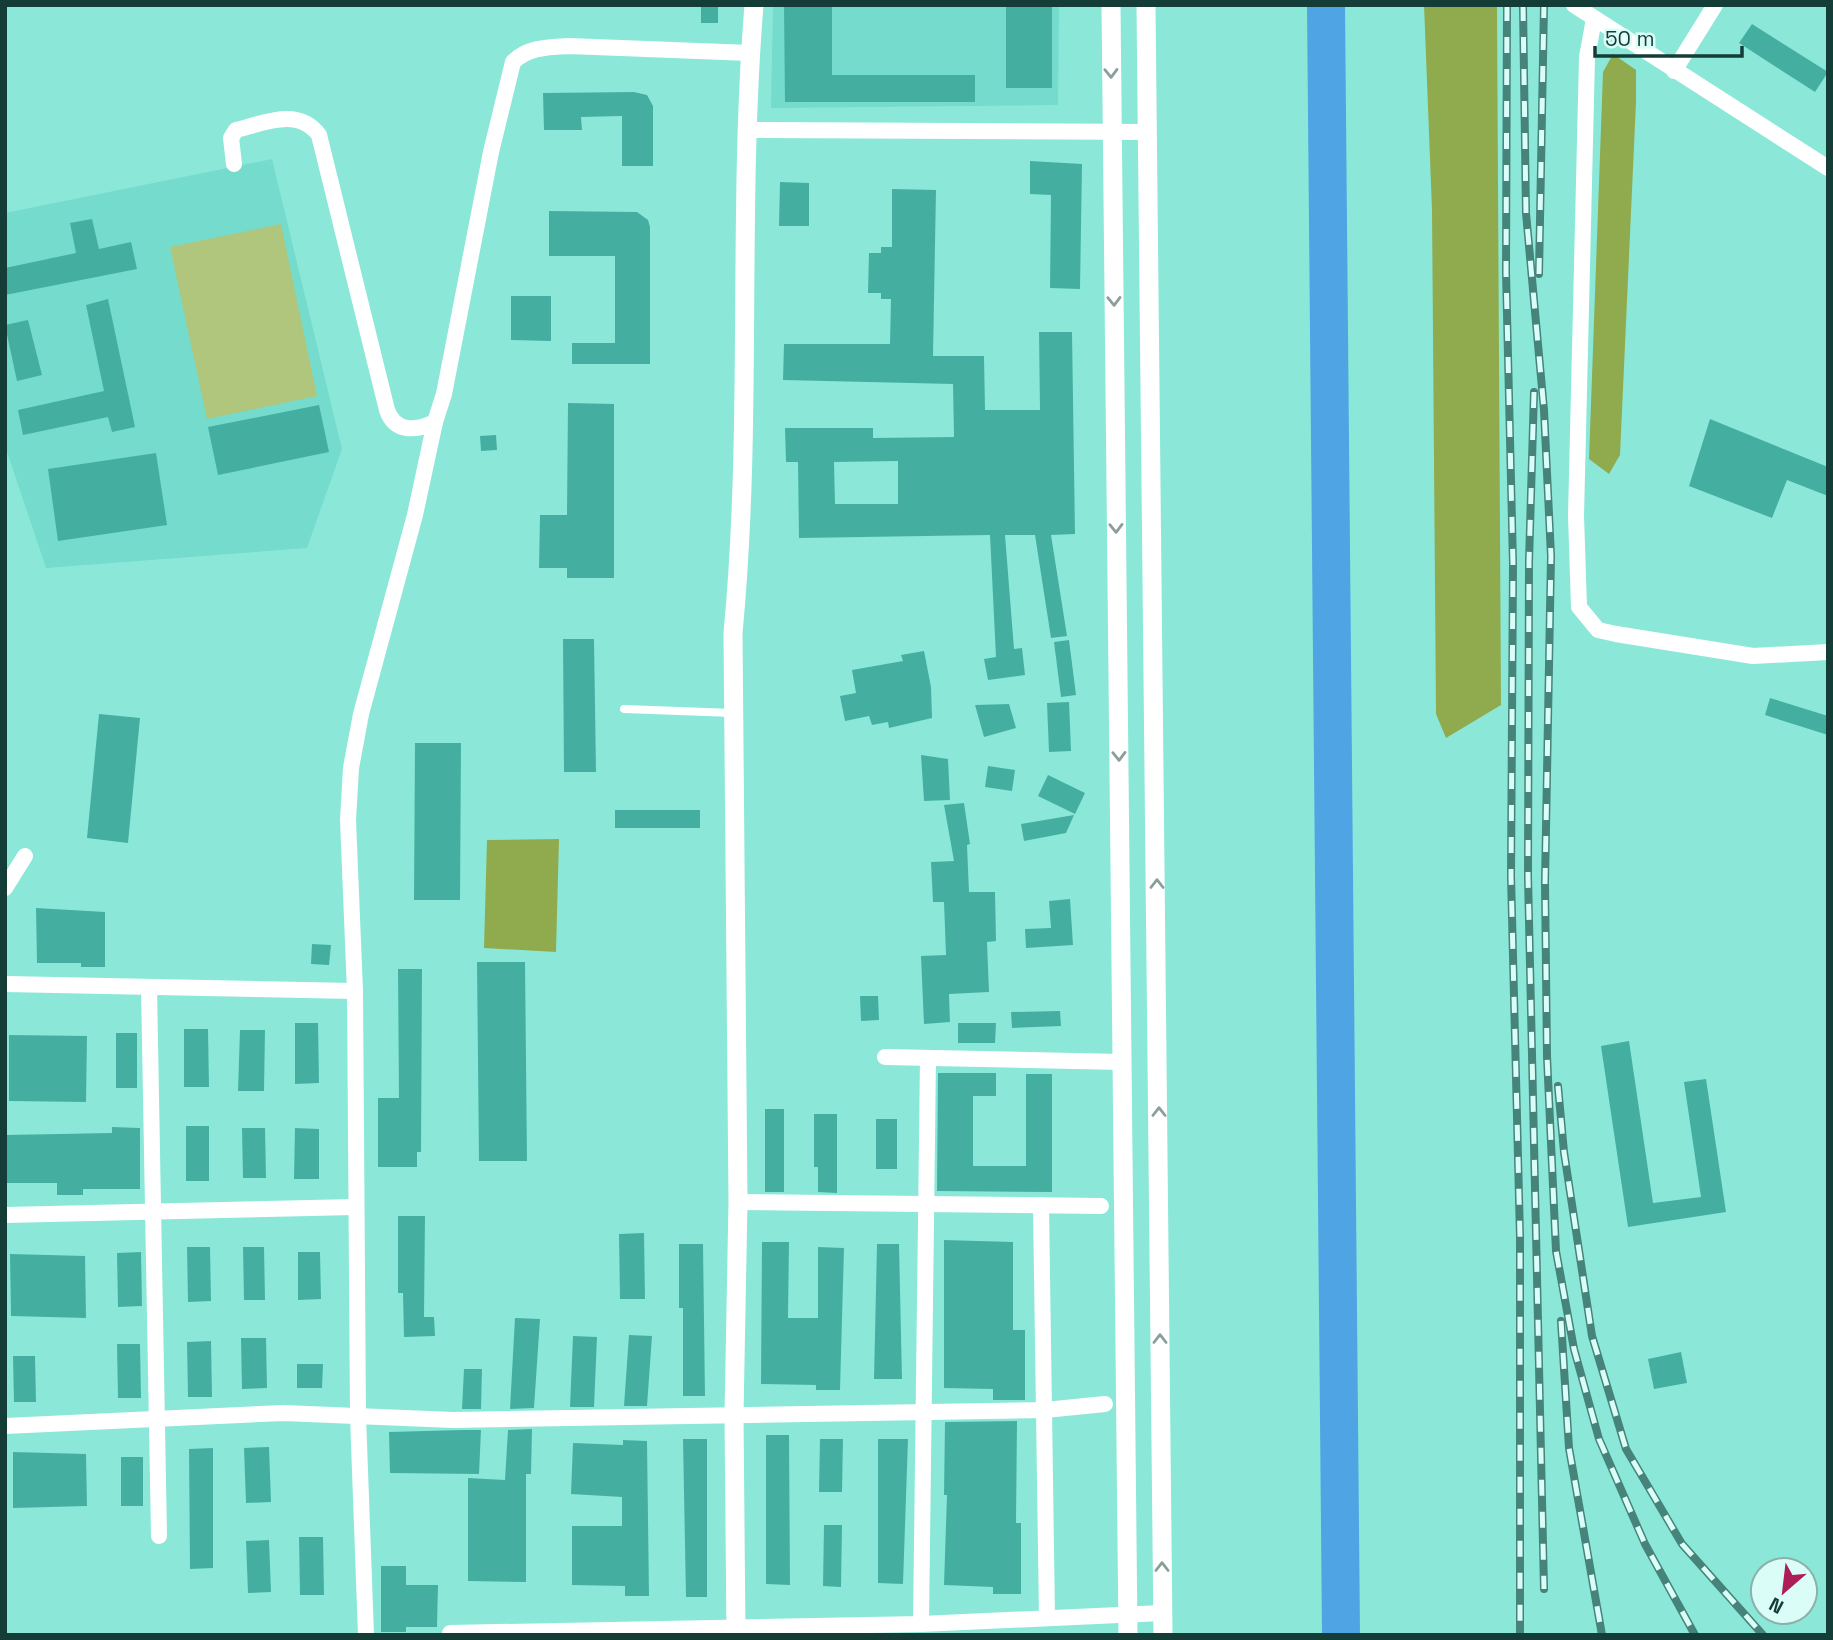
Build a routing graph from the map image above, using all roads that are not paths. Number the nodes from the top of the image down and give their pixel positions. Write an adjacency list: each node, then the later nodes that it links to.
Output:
1 (754, 5): 7 (street)
2 (1111, 5): 11 (street, one-way to 11)
3 (1146, 5): 10 (street)
4 (1574, 5): 6 (street)
5 (1715, 5): 8 (street)
6 (1594, 19): 8 (street); 15 (street)
7 (750, 52): 9 (street); 14 (street)
8 (1674, 71): 13 (street)
9 (747, 130): 11 (street); 17 (street)
10 (1147, 132): 11 (street); 41 (street, one-way to 10)
11 (1112, 133): 25 (street, one-way to 25)
12 (234, 164): 14 (street)
13 (1828, 168)
14 (435, 422): 22 (street)
15 (1828, 652)
16 (624, 709): 17 (lane)
17 (733, 713): 26 (street)
18 (25, 856): 19 (street)
19 (5, 888)
20 (5, 984): 21 (street)
21 (149, 987): 22 (street); 31 (street)
22 (355, 991): 30 (street)
23 (885, 1057): 24 (street)
24 (928, 1058): 25 (street); 27 (street)
25 (1122, 1062): 42 (street)
26 (738, 1202): 27 (street); 36 (street)
27 (924, 1204): 28 (street); 35 (street)
28 (1041, 1205): 29 (street); 34 (street)
29 (1101, 1206)
30 (355, 1208): 31 (street); 37 (street)
31 (154, 1212): 32 (street); 38 (street)
32 (5, 1215)
33 (1105, 1404): 34 (street)
34 (1045, 1410): 35 (street); 43 (street)
35 (921, 1412): 36 (street); 44 (street)
36 (734, 1415): 37 (street); 45 (street)
37 (358, 1416): 38 (street); 48 (street)
38 (157, 1419): 39 (street); 40 (street)
39 (5, 1426)
40 (159, 1536)
41 (1162, 1613): 42 (street); 50 (street)
42 (1128, 1614): 43 (street); 49 (street)
43 (1047, 1618): 44 (street)
44 (921, 1624): 45 (street)
45 (736, 1631): 47 (street)
46 (450, 1633): 47 (street)
47 (560, 1633)
48 (366, 1635)
49 (1128, 1635)
50 (1163, 1635)

